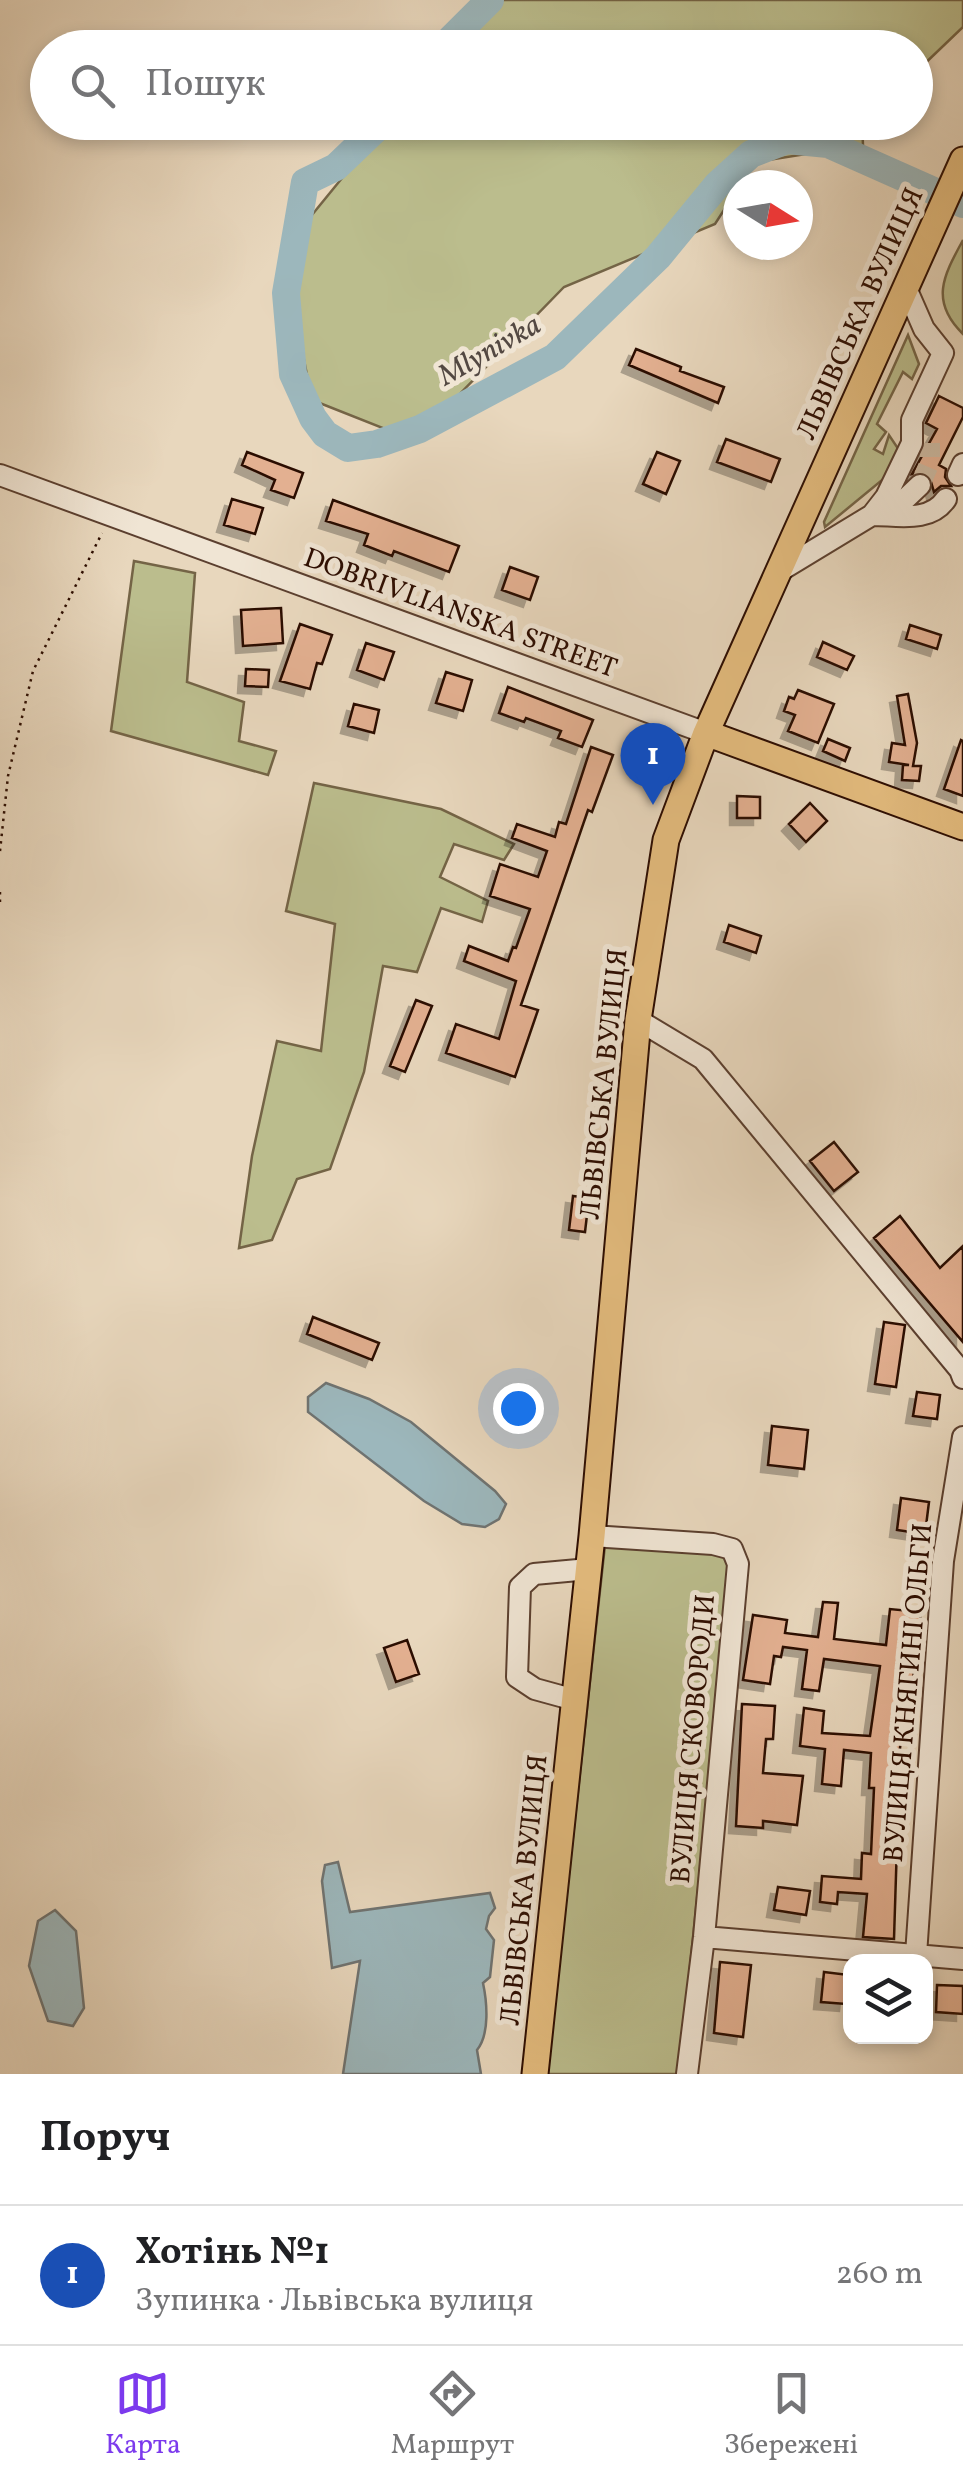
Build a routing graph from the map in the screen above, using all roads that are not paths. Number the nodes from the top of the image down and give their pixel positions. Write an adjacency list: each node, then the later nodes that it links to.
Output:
1 (958, 171): 2 (main road, ЛЬВІВСЬКА ВУЛИЦЯ)
2 (906, 288): 3 (street); 11 (main road, ЛЬВІВСЬКА ВУЛИЦЯ)
3 (944, 353): 4 (street); 5 (street)
4 (963, 364)
5 (912, 420): 6 (street); 10 (street)
6 (930, 443)
7 (0, 475): 12 (street, DOBRIVLIANSKA STREET)
8 (920, 485): 10 (street)
9 (946, 498): 10 (street)
10 (872, 514): 11 (street)
11 (778, 572): 12 (main road, ЛЬВІВСЬКА ВУЛИЦЯ)
12 (706, 733): 13 (main road); 14 (main road, ЛЬВІВСЬКА ВУЛИЦЯ)
13 (963, 826)
14 (638, 1020): 15 (street); 17 (main road, ЛЬВІВСЬКА ВУЛИЦЯ)
15 (963, 1378)
16 (963, 1437): 22 (street, ВУЛИЦЯ КНЯГИНІ ОЛЬГИ)
17 (592, 1536): 18 (main road, ЛЬВІВСЬКА ВУЛИЦЯ); 20 (street, ВУЛИЦЯ СКОВОРОДИ)
18 (589, 1569): 19 (main road, ЛЬВІВСЬКА ВУЛИЦЯ); 19 (street)
19 (575, 1700): 25 (main road, ЛЬВІВСЬКА ВУЛИЦЯ)
20 (704, 1937): 21 (street); 26 (street, ВУЛИЦЯ СКОВОРОДИ)
21 (904, 1954)
22 (916, 1954)
23 (933, 1956): 24 (street)
24 (963, 1959)
25 (535, 2074)
26 (687, 2074)

